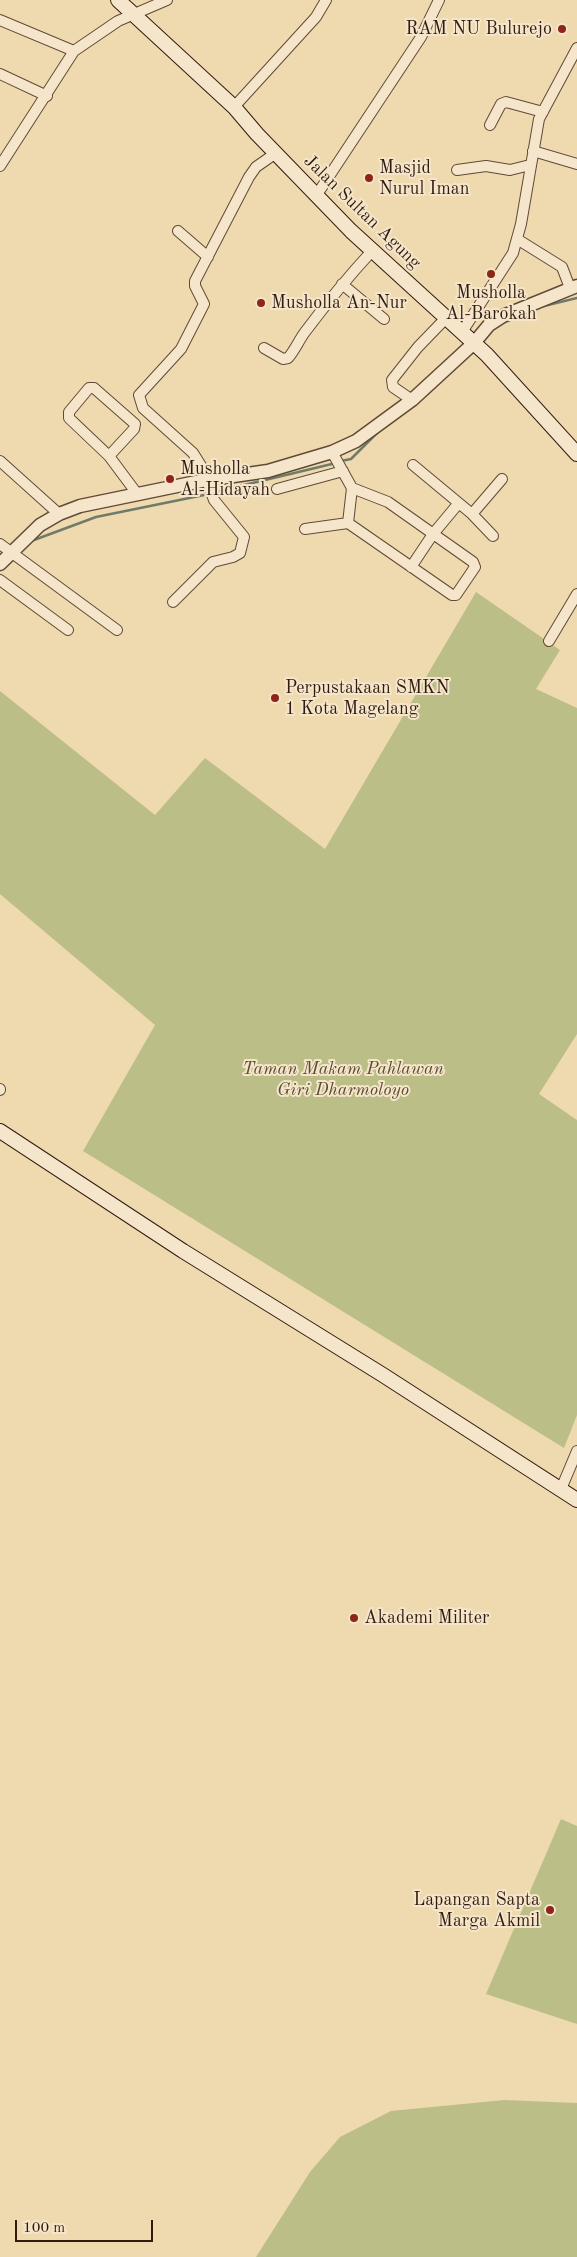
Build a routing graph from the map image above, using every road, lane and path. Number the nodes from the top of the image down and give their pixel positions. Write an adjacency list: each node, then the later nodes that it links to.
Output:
1 (118, 0): 5 (main road, Jalan Sultan Agung)
2 (167, 0): 5 (street)
3 (326, 0): 11 (street)
4 (439, 0): 20 (street)
5 (136, 15): 8 (street); 11 (main road, Jalan Sultan Agung)
6 (0, 20): 8 (street)
7 (577, 48): 12 (street)
8 (74, 51): 10 (street)
9 (0, 74): 10 (street)
10 (47, 96): 18 (street)
11 (234, 107): 15 (main road, Jalan Sultan Agung)
12 (543, 112): 13 (street); 14 (street)
13 (490, 125)
14 (533, 151): 16 (street); 17 (street)
15 (276, 153): 20 (main road, Jalan Sultan Agung); 24 (street)
16 (577, 164)
17 (530, 165): 19 (street); 22 (street)
18 (0, 166)
19 (457, 170)
20 (316, 196): 23 (main road, Jalan Sultan Agung)
21 (178, 231): 24 (street)
22 (517, 239): 26 (street); 29 (street)
23 (372, 251): 25 (street); 27 (main road, Jalan Sultan Agung)
24 (208, 257): 39 (street)
25 (342, 284): 28 (street); 30 (street)
26 (573, 287): 31 (street)
27 (447, 316): 29 (main road, Jalan Sultan Agung); 32 (street)
28 (384, 319)
29 (462, 332): 31 (main road, Jalan Sultan Agung)
30 (264, 348)
31 (480, 348): 32 (street); 33 (main road, Jalan Sultan Agung)
32 (412, 400): 35 (street)
33 (577, 454)
34 (109, 456): 34 (street); 42 (street)
35 (337, 460): 39 (street); 40 (street); 41 (street)
36 (0, 461): 44 (street)
37 (413, 465): 43 (street)
38 (502, 479): 45 (street)
39 (208, 487): 42 (street); 55 (street)
40 (352, 488): 46 (street); 48 (street)
41 (277, 489)
42 (138, 495): 44 (street)
43 (458, 504): 45 (street); 48 (street)
44 (59, 514): 50 (street)
45 (472, 514): 49 (street)
46 (348, 523): 47 (street); 52 (street)
47 (304, 530)
48 (433, 534): 52 (street); 52 (street)
49 (494, 536)
50 (11, 553): 51 (street); 57 (street)
51 (0, 564)
52 (411, 567)
53 (2, 581): 56 (street)
54 (577, 594): 58 (street)
55 (173, 602)
56 (68, 630)
57 (117, 630)
58 (549, 641)
59 (0, 1131): 61 (main road)
60 (577, 1451): 61 (street)
61 (561, 1488): 62 (main road)
62 (577, 1500)

